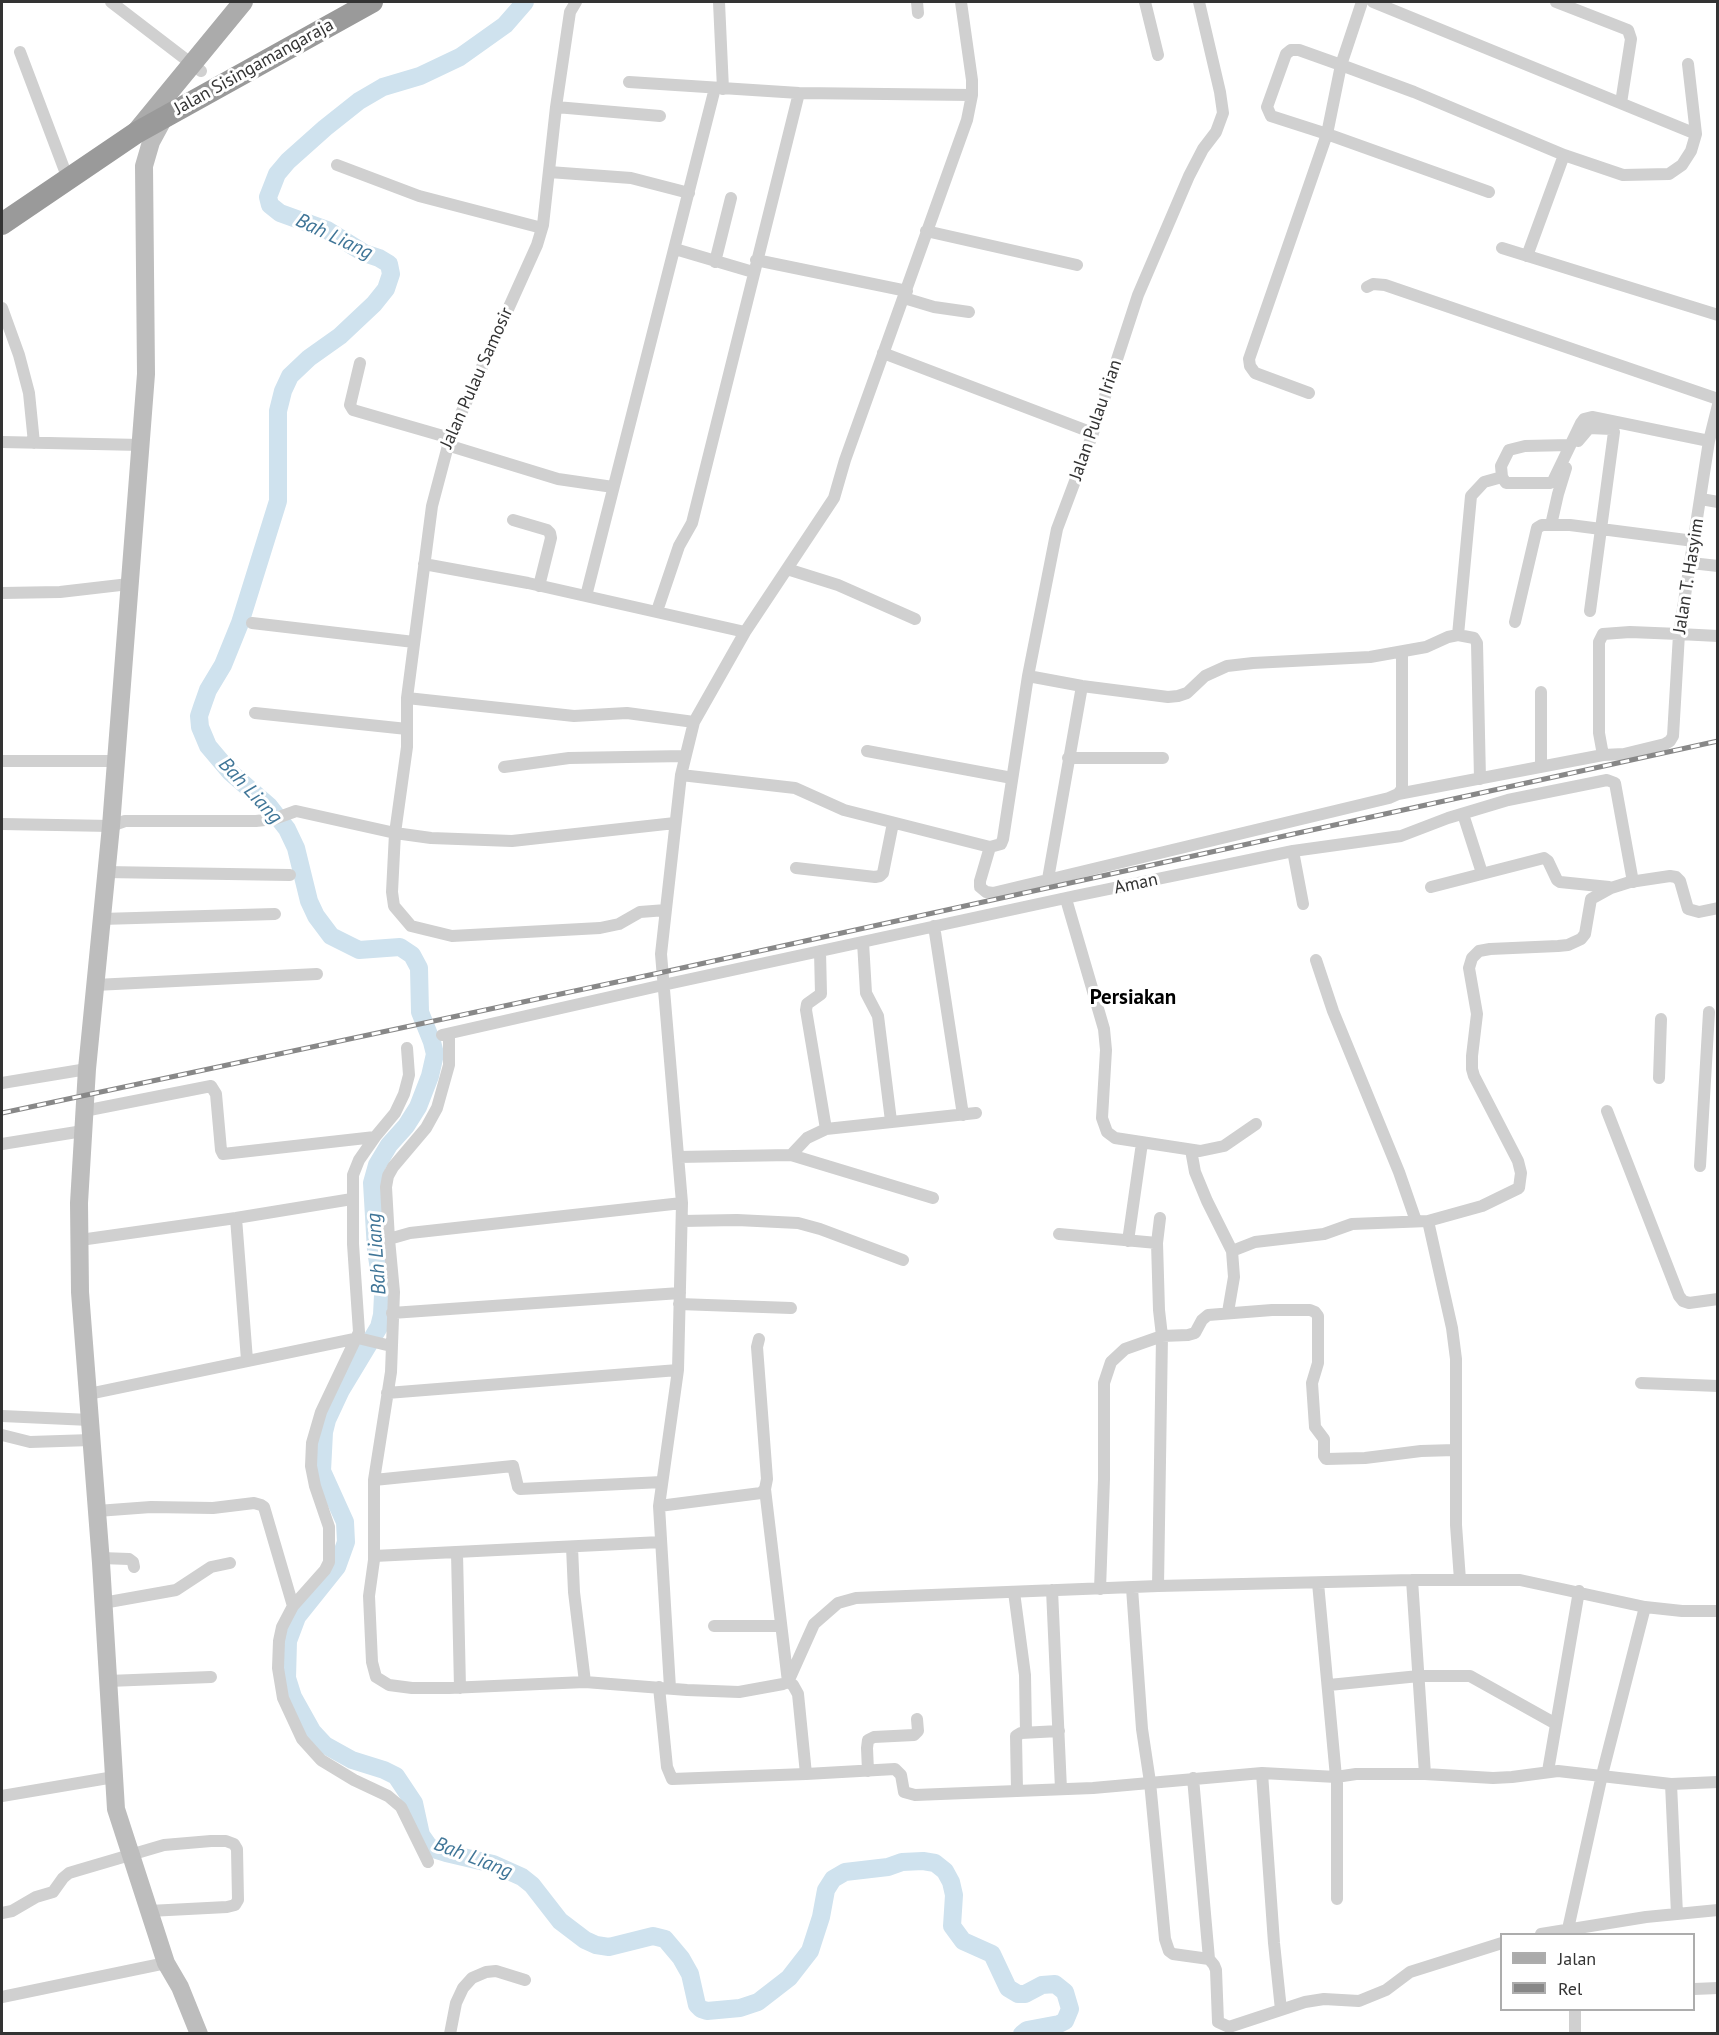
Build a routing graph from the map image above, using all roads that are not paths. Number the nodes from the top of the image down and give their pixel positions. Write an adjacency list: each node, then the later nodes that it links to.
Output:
1 (111, 2): 17 (street)
2 (243, 2): 17 (main road)
3 (257, 2): 17 (main road)
4 (372, 2): 25 (highway, Jalan Sisingamangaraja)
5 (576, 2): 23 (street, Jalan Pulau Samosir)
6 (719, 2): 19 (street)
7 (962, 2): 21 (street)
8 (1145, 2): 14 (street)
9 (1199, 2): 56 (street, Jalan Pulau Irian)
10 (1362, 2): 16 (street)
11 (1373, 2): 22 (street)
12 (1556, 2): 22 (street)
13 (20, 52): 33 (street)
14 (1158, 55)
15 (1688, 64): 28 (street)
16 (1341, 65): 27 (street); 27 (street); 29 (street)
17 (196, 68): 25 (main road); 26 (main road)
18 (629, 82): 19 (street)
19 (719, 89): 20 (street); 35 (street)
20 (799, 93): 21 (street); 45 (street)
21 (972, 95): 39 (street)
22 (1621, 103): 28 (street)
23 (556, 107): 24 (street); 32 (street, Jalan Pulau Samosir)
24 (660, 116)
25 (164, 118): 26 (highway, Jalan Sisingamangaraja); 31 (street)
26 (136, 133): 31 (street); 33 (highway, Jalan Sisingamangaraja)
27 (1327, 134): 34 (street); 53 (street)
28 (1696, 134): 29 (street)
29 (1564, 155): 42 (street)
30 (337, 165): 38 (street)
31 (144, 166): 61 (street)
32 (549, 172): 35 (street); 38 (street, Jalan Pulau Samosir)
33 (68, 179): 37 (highway, Jalan Sisingamangaraja)
34 (1489, 192)
35 (689, 193): 41 (street)
36 (731, 198): 43 (street)
37 (2, 224)
38 (542, 228): 57 (street, Jalan Pulau Samosir)
39 (926, 231): 44 (street); 47 (street)
40 (1502, 248): 42 (street)
41 (675, 249): 43 (street); 65 (street)
42 (1527, 256): 50 (street)
43 (715, 262): 45 (street)
44 (1077, 265)
45 (754, 266): 47 (street); 80 (street)
46 (1366, 286): 54 (street)
47 (905, 294): 49 (street); 51 (street)
48 (2, 308): 60 (street)
49 (969, 312)
50 (1718, 315)
51 (883, 353): 56 (street); 75 (street)
52 (360, 363): 57 (street)
53 (1309, 393)
54 (1718, 399)
55 (1718, 405): 58 (street, Jalan T. Hasyim)
56 (1094, 433): 91 (street, Jalan Pulau Irian)
57 (448, 441): 65 (street); 73 (street, Jalan Pulau Samosir)
58 (1709, 441): 62 (street); 63 (street, Jalan T. Hasyim)
59 (2, 442): 60 (street)
60 (34, 443): 61 (street)
61 (141, 445): 76 (street)
62 (1570, 445): 64 (street); 64 (street)
63 (1712, 465): 66 (street, Jalan T. Hasyim)
64 (1502, 477): 87 (street)
65 (613, 487): 79 (street)
66 (1701, 499): 67 (street); 71 (street, Jalan T. Hasyim)
67 (1718, 502)
68 (513, 520): 77 (street)
69 (1551, 525): 70 (street); 70 (street); 83 (street)
70 (1602, 528): 71 (street); 81 (street)
71 (1695, 541): 72 (street, Jalan T. Hasyim)
72 (1691, 562): 74 (street); 86 (street, Jalan T. Hasyim)
73 (424, 564): 77 (street); 89 (street, Jalan Pulau Samosir)
74 (1718, 566)
75 (787, 569): 82 (street); 85 (street)
76 (129, 584): 78 (street); 104 (street)
77 (539, 586): 79 (street)
78 (2, 592)
79 (586, 596): 80 (street)
80 (657, 611): 85 (street)
81 (1590, 611)
82 (915, 619)
83 (1515, 622)
84 (252, 623): 89 (street)
85 (745, 632): 96 (street)
86 (1679, 634): 88 (street); 99 (street, Jalan T. Hasyim); 99 (street)
87 (1458, 635): 90 (street); 109 (street)
88 (1718, 636)
89 (414, 642): 94 (street, Jalan Pulau Samosir)
90 (1402, 652): 92 (street); 110 (street)
91 (1029, 676): 92 (street); 108 (street, Jalan Pulau Irian)
92 (1082, 686): 101 (street)
93 (1541, 692): 106 (street)
94 (407, 698): 96 (street); 97 (street, Jalan Pulau Samosir)
95 (255, 713): 97 (street)
96 (693, 722): 100 (street)
97 (407, 729): 116 (street, Jalan Pulau Samosir)
98 (867, 751): 108 (street)
99 (1603, 755): 106 (street)
100 (685, 756): 105 (street); 107 (street)
101 (1068, 758): 102 (street); 123 (street)
102 (1163, 758)
103 (2, 761): 104 (street)
104 (116, 761): 115 (street)
105 (504, 767)
106 (1540, 767): 109 (street)
107 (681, 776): 112 (street); 113 (street)
108 (1012, 778): 117 (street, Jalan Pulau Irian)
109 (1480, 779): 110 (street)
110 (1398, 794): 123 (street)
111 (1463, 814): 118 (street, Aman); 121 (street); 124 (street, Aman)
112 (675, 823): 116 (street); 130 (street)
113 (894, 823): 117 (street); 119 (street)
114 (2, 824): 115 (street)
115 (111, 826): 116 (street); 120 (street)
116 (395, 833): 130 (street, Jalan Pulau Samosir)
117 (990, 847): 123 (street)
118 (1293, 851): 127 (street, Aman); 128 (street)
119 (796, 868)
120 (105, 872): 122 (street); 132 (street)
121 (1482, 873): 125 (street); 126 (street)
122 (290, 875)
123 (1048, 879)
124 (1633, 882): 126 (street); 129 (street)
125 (1431, 887)
126 (1611, 888): 165 (street)
127 (1066, 899): 133 (street, Aman); 153 (street)
128 (1303, 904)
129 (1718, 908)
130 (666, 910): 139 (street)
131 (275, 914): 132 (street)
132 (101, 919): 138 (street)
133 (934, 926): 134 (street, Aman); 148 (street)
134 (863, 942): 135 (street, Aman); 148 (street)
135 (820, 951): 139 (street, Aman); 150 (street)
136 (1316, 960): 165 (street)
137 (317, 974): 138 (street)
138 (95, 985): 143 (street)
139 (663, 985): 157 (street); 167 (street, Aman)
140 (1709, 1012): 158 (street)
141 (1661, 1019): 144 (street)
142 (407, 1048): 152 (street)
143 (87, 1069): 145 (street); 146 (street)
144 (1659, 1078)
145 (2, 1083)
146 (84, 1111): 151 (street); 152 (street)
147 (1607, 1111): 174 (street)
148 (891, 1121): 150 (street)
149 (1256, 1124): 155 (street)
150 (826, 1129): 156 (street)
151 (83, 1131): 154 (street); 168 (street)
152 (375, 1137): 160 (street)
153 (1142, 1143): 155 (street); 169 (street)
154 (2, 1144)
155 (1191, 1150): 171 (street)
156 (791, 1155): 157 (street); 159 (street)
157 (678, 1157): 161 (street)
158 (1700, 1166)
159 (933, 1198)
160 (352, 1199): 162 (street); 179 (street)
161 (682, 1203): 164 (street); 167 (street)
162 (236, 1218): 168 (street); 182 (street)
163 (1160, 1218): 170 (street)
164 (682, 1221): 172 (street); 173 (street)
165 (1422, 1221): 171 (street); 192 (street)
166 (1059, 1234): 169 (street)
167 (389, 1239): 177 (street)
168 (80, 1240): 186 (street)
169 (1128, 1241): 170 (street)
170 (1157, 1243): 178 (street)
171 (1232, 1251): 176 (street)
172 (903, 1260)
173 (679, 1299): 175 (street); 177 (street); 183 (street)
174 (1718, 1299)
175 (791, 1308)
176 (1228, 1312): 178 (street); 192 (street)
177 (393, 1313): 181 (street)
178 (1162, 1336): 208 (street); 209 (street)
179 (361, 1338): 181 (street); 182 (street); 215 (street)
180 (759, 1340): 195 (street)
181 (388, 1345): 187 (street)
182 (247, 1360): 186 (street)
183 (678, 1370): 187 (street); 194 (street)
184 (1641, 1383): 185 (street)
185 (1718, 1386)
186 (88, 1394): 189 (street)
187 (387, 1394): 193 (street)
188 (2, 1416): 189 (street)
189 (90, 1420): 191 (street)
190 (2, 1435): 191 (street)
191 (91, 1440): 197 (street)
192 (1455, 1450): 206 (street)
193 (374, 1480): 194 (street); 201 (street)
194 (662, 1482): 196 (street)
195 (765, 1489): 196 (street); 219 (street)
196 (659, 1506): 198 (street)
197 (97, 1511): 202 (street); 215 (street)
198 (661, 1542): 199 (street); 227 (street)
199 (573, 1547): 200 (street); 223 (street)
200 (457, 1552): 201 (street); 226 (street)
201 (374, 1556): 226 (street)
202 (101, 1558): 204 (street); 214 (street)
203 (230, 1563): 214 (street)
204 (134, 1567)
205 (1412, 1580): 206 (street); 207 (street); 220 (street)
206 (1460, 1580): 213 (street)
207 (1318, 1583): 208 (street); 225 (street)
208 (1158, 1586): 210 (street)
209 (1100, 1588): 210 (street); 211 (street)
210 (1132, 1588): 241 (street)
211 (1052, 1590): 212 (street); 230 (street)
212 (1014, 1592): 224 (street); 231 (street)
213 (1579, 1592): 216 (street); 229 (street)
214 (102, 1603): 222 (street)
215 (293, 1606): 248 (street)
216 (1645, 1607): 217 (street); 237 (street)
217 (1718, 1611)
218 (714, 1626): 219 (street)
219 (782, 1626): 224 (street)
220 (1419, 1676): 225 (street); 229 (street); 236 (street)
221 (211, 1677): 222 (street)
222 (108, 1681): 238 (street)
223 (585, 1682): 226 (street); 227 (street)
224 (788, 1682): 227 (street); 235 (street)
225 (1329, 1685): 239 (street)
226 (460, 1688)
227 (665, 1688): 235 (street)
228 (917, 1719): 232 (street)
229 (1556, 1724): 233 (street)
230 (1059, 1731): 231 (street); 244 (street)
231 (1026, 1732): 245 (street)
232 (868, 1771): 235 (street); 245 (street)
233 (1548, 1771): 236 (street); 237 (street)
234 (1262, 1773): 239 (street); 240 (street); 262 (street)
235 (806, 1774)
236 (1425, 1774): 239 (street)
237 (1602, 1775): 243 (street); 254 (street)
238 (114, 1777): 246 (street); 247 (street)
239 (1336, 1777): 249 (street)
240 (1193, 1778): 241 (street); 256 (street)
241 (1150, 1782): 244 (street); 256 (street)
242 (1718, 1782): 243 (street)
243 (1671, 1784): 253 (street)
244 (1061, 1789): 245 (street)
245 (1017, 1790)
246 (2, 1796)
247 (131, 1856): 251 (street); 251 (street); 252 (street)
248 (428, 1862)
249 (1336, 1899)
250 (1718, 1910): 253 (street)
251 (149, 1911): 257 (street)
252 (2, 1913)
253 (1677, 1914): 254 (street)
254 (1559, 1932)
255 (1500, 1944): 262 (street)
256 (1209, 1959): 262 (street)
257 (166, 1963): 261 (street); 264 (street)
258 (525, 1980): 265 (street)
259 (1718, 1988): 260 (street)
260 (1695, 1989)
261 (2, 1997)
262 (1281, 2010)
263 (1575, 2011): 266 (street)
264 (199, 2034)
265 (450, 2034)
266 (1575, 2034)

